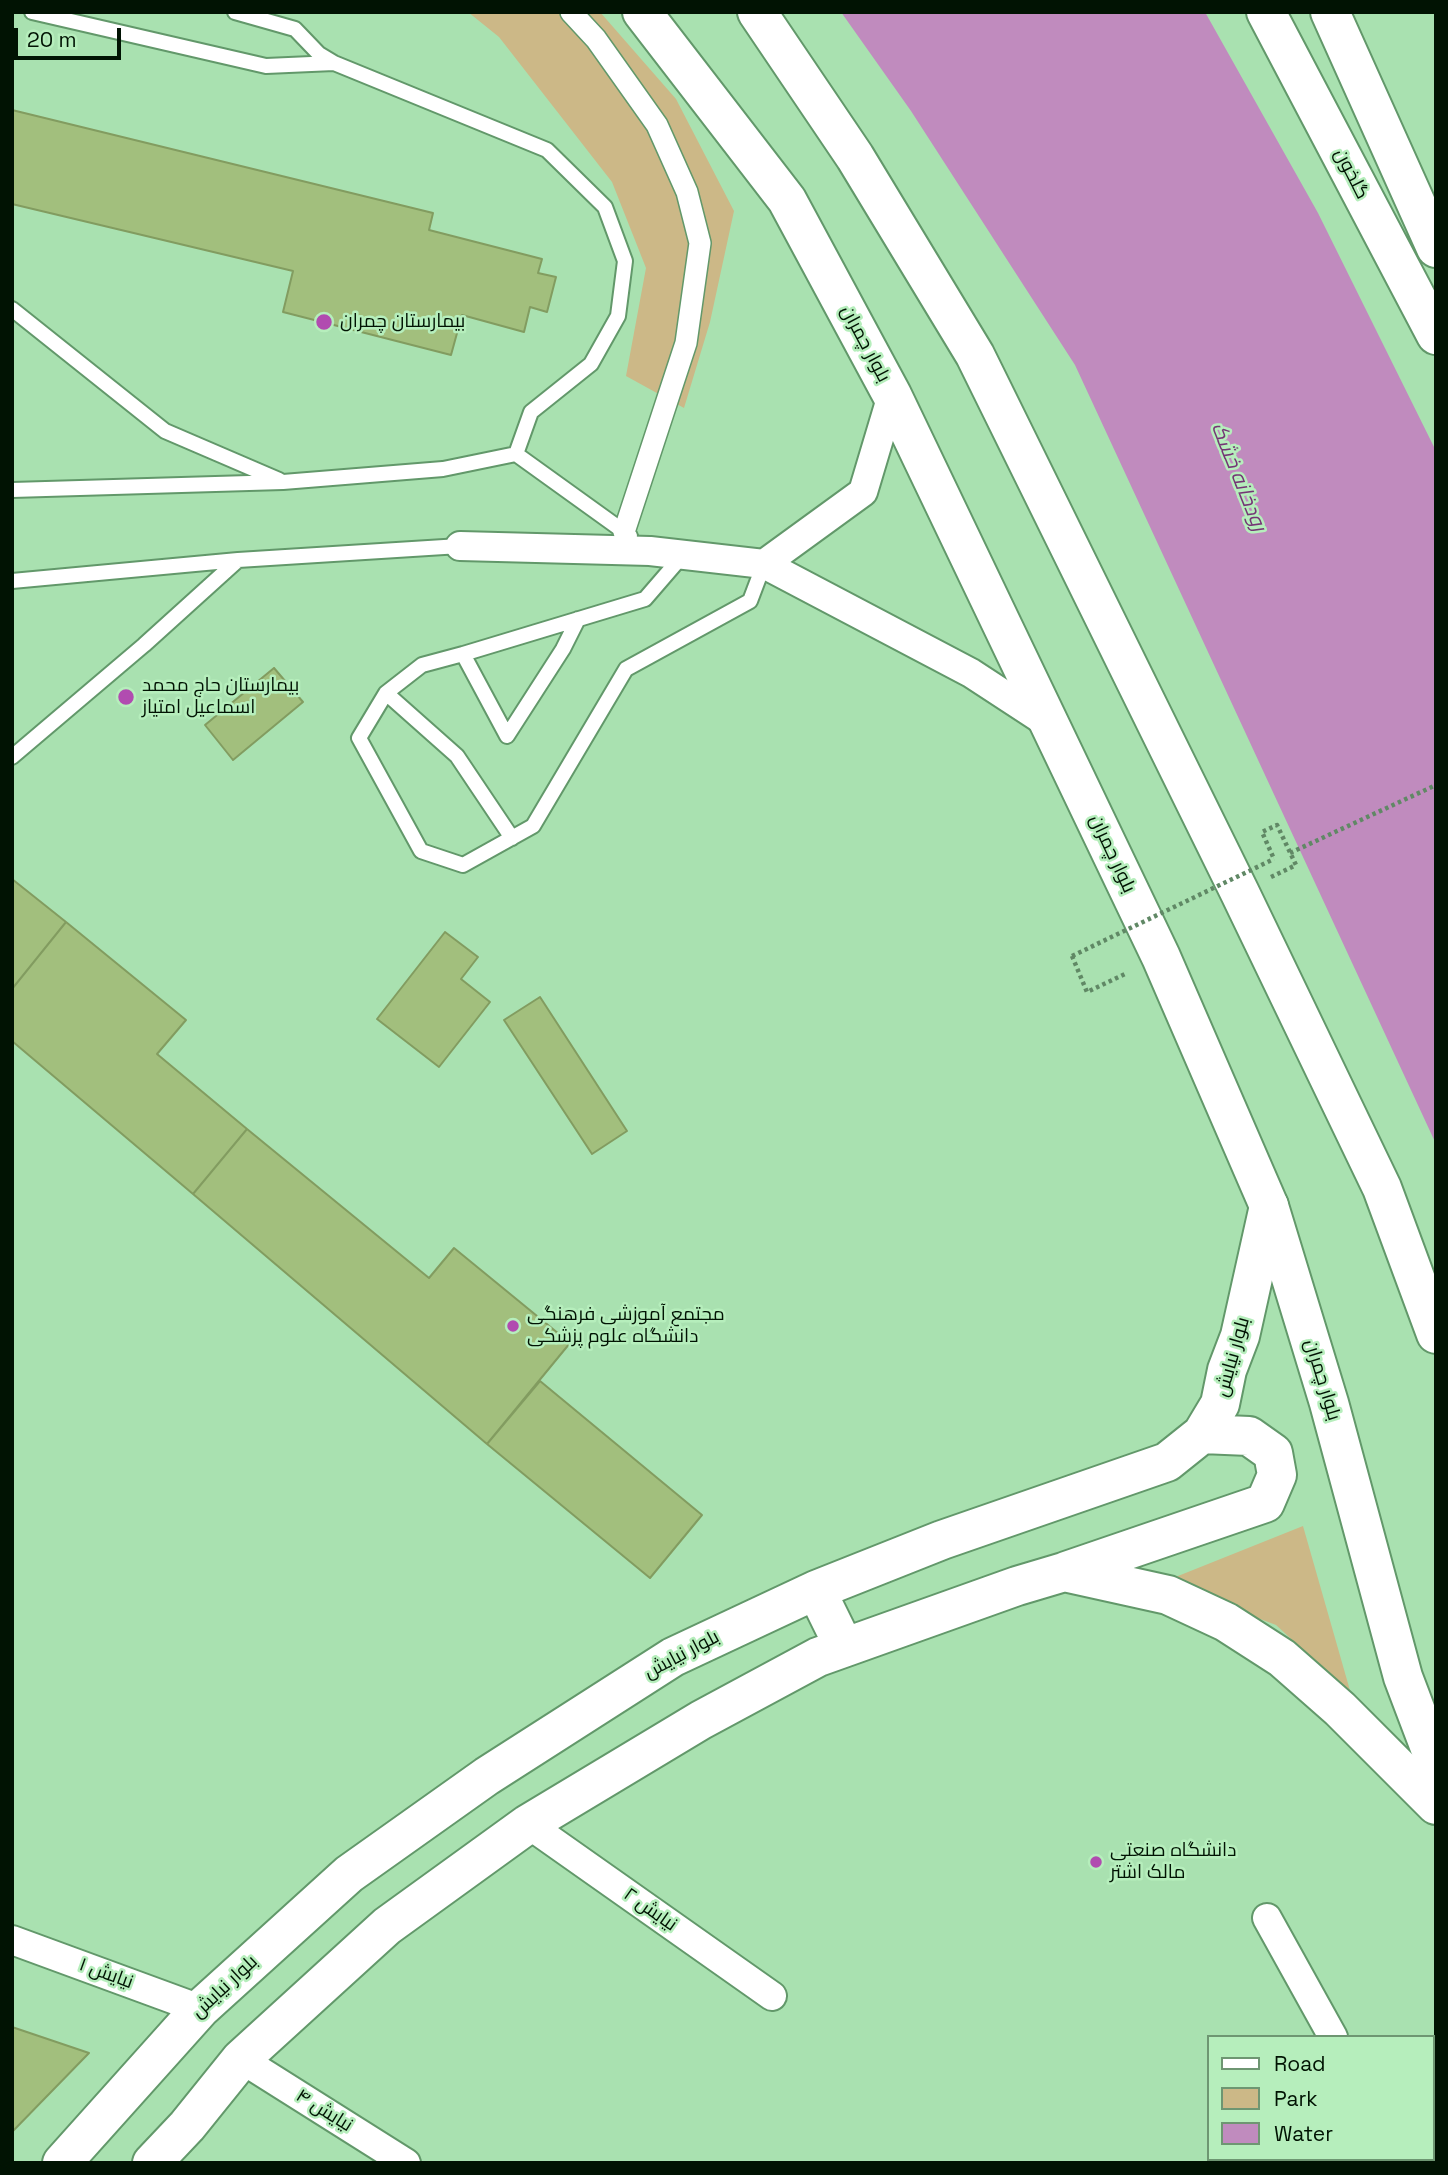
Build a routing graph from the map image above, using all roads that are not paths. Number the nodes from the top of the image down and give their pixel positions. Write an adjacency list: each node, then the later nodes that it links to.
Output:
1 (32, 12): 8 (lane)
2 (236, 12): 8 (lane)
3 (571, 12): 16 (street)
4 (642, 12): 12 (main road, بلوار چمران)
5 (757, 12): 30 (main road)
6 (1266, 12): 11 (main road, گلخون)
7 (1330, 12): 9 (main road)
8 (334, 63): 13 (lane)
9 (1435, 244)
10 (12, 309): 14 (lane)
11 (1436, 335)
12 (892, 395): 21 (street); 26 (main road, بلوار چمران)
13 (516, 454): 14 (lane); 16 (lane)
14 (283, 482): 15 (lane)
15 (12, 490)
16 (624, 532): 18 (lane)
17 (460, 546): 18 (street); 20 (lane)
18 (650, 551): 19 (street)
19 (683, 555): 21 (street); 23 (lane)
20 (238, 560): 22 (lane); 27 (lane)
21 (764, 564): 26 (street); 28 (lane)
22 (12, 581)
23 (578, 619): 24 (lane); 24 (lane)
24 (463, 654): 25 (lane)
25 (386, 693): 28 (lane); 28 (lane)
26 (1051, 726): 29 (main road, بلوار چمران)
27 (12, 757)
28 (512, 838)
29 (1269, 1206): 33 (main road, بلوار نیایش); 37 (main road, بلوار چمران)
30 (1408, 1260): 31 (main road); 32 (main road)
31 (1436, 1302)
32 (1436, 1334)
33 (1202, 1434): 34 (main road); 35 (main road, بلوار نیایش)
34 (1064, 1572): 36 (main road); 38 (main road)
35 (816, 1590): 36 (main road); 43 (main road, بلوار نیایش)
36 (844, 1647): 39 (main road)
37 (1436, 1765)
38 (1436, 1804)
39 (528, 1824): 42 (street, نیایش ۲); 45 (main road)
40 (1267, 1918): 44 (street)
41 (12, 1940): 43 (street, نیایش ۱)
42 (772, 1996)
43 (200, 2009): 46 (main road, بلوار نیایش)
44 (1332, 2035)
45 (241, 2059): 47 (main road); 48 (street, نیایش ۴)
46 (62, 2163)
47 (152, 2163)
48 (406, 2163)

